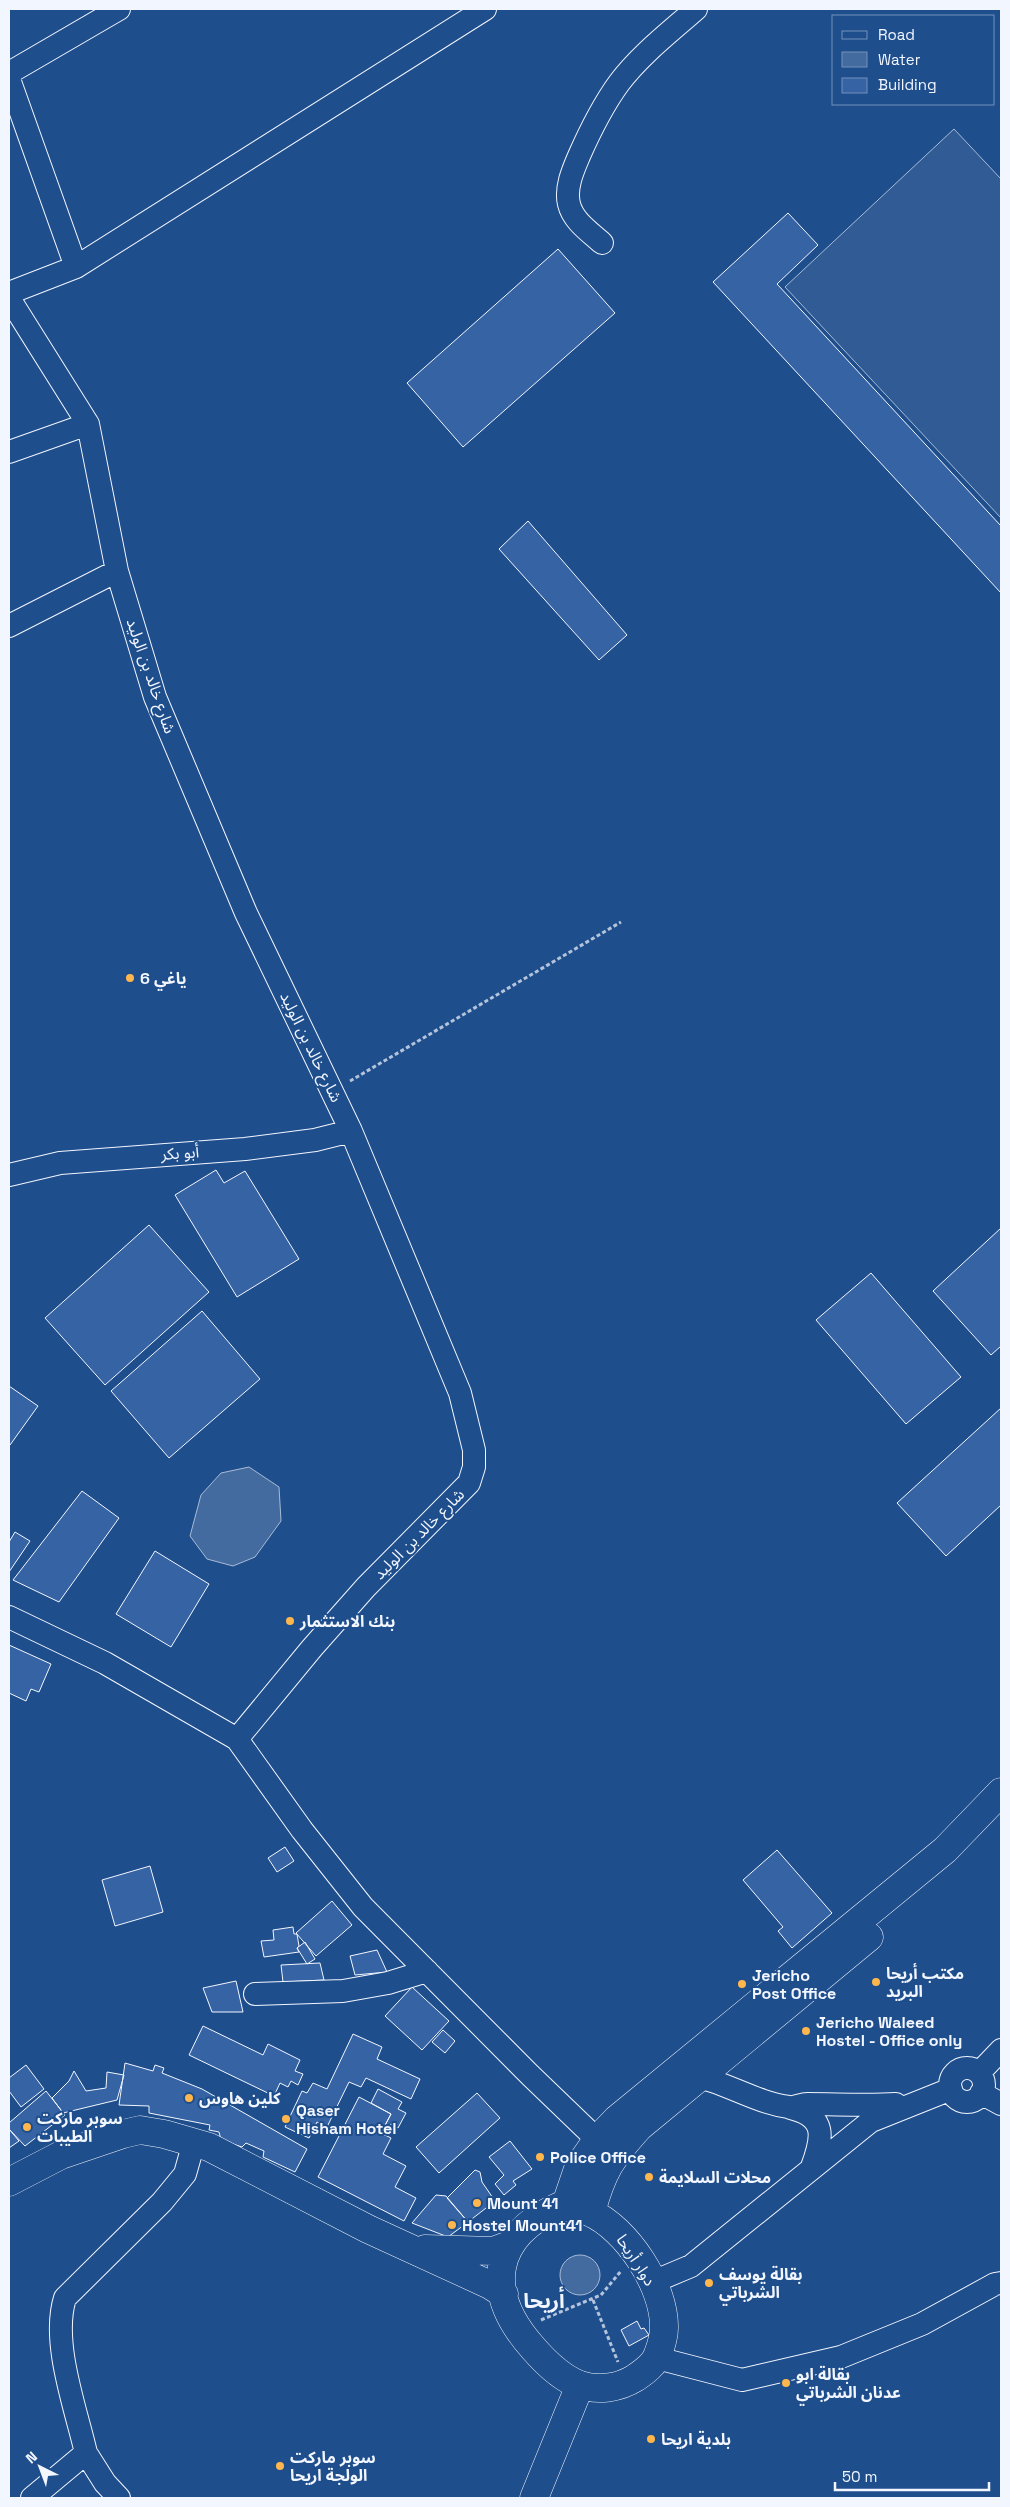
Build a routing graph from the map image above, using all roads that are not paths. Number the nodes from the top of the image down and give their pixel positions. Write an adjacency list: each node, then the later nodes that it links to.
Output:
1 (120, 9): 4 (street)
2 (485, 9): 7 (street)
3 (696, 9): 6 (street)
4 (9, 73)
5 (9, 79): 7 (street)
6 (602, 243)
7 (76, 267): 8 (street)
8 (9, 293)
9 (9, 298): 10 (street, شارع خالد بن الوليد)
10 (88, 424): 11 (street); 12 (street, شارع خالد بن الوليد)
11 (9, 452)
12 (117, 571): 13 (street); 14 (street, شارع خالد بن الوليد)
13 (9, 626)
14 (351, 1131): 15 (street, أبو بكر); 17 (street, شارع خالد بن الوليد)
15 (9, 1175)
16 (9, 1617): 17 (street)
17 (237, 1738): 20 (street)
18 (1001, 1792): 23 (main road)
19 (1001, 1819): 24 (main road)
20 (427, 1971): 21 (street); 30 (street)
21 (255, 1994)
22 (1001, 2050): 25 (street)
23 (673, 2073): 24 (street); 30 (main road)
24 (701, 2076): 28 (street); 30 (main road)
25 (980, 2083): 26 (street); 27 (street)
26 (915, 2103): 28 (street); 31 (street)
27 (1001, 2104)
28 (791, 2108): 31 (street)
29 (194, 2142): 32 (main road); 36 (main road); 42 (street)
30 (605, 2147): 33 (main road); 34 (main road)
31 (812, 2167): 37 (street)
32 (9, 2182)
33 (565, 2207): 34 (main road, دوار أريحا); 35 (main road)
34 (591, 2213): 37 (main road, دوار أريحا)
35 (509, 2245): 36 (main road); 39 (main road)
36 (411, 2249): 39 (main road)
37 (653, 2282): 40 (main road, دوار أريحا)
38 (1001, 2283): 40 (street)
39 (504, 2294): 41 (main road)
40 (657, 2358): 41 (main road)
41 (580, 2385): 45 (main road)
42 (86, 2453): 43 (street); 44 (street)
43 (32, 2498)
44 (119, 2498)
45 (534, 2498)

